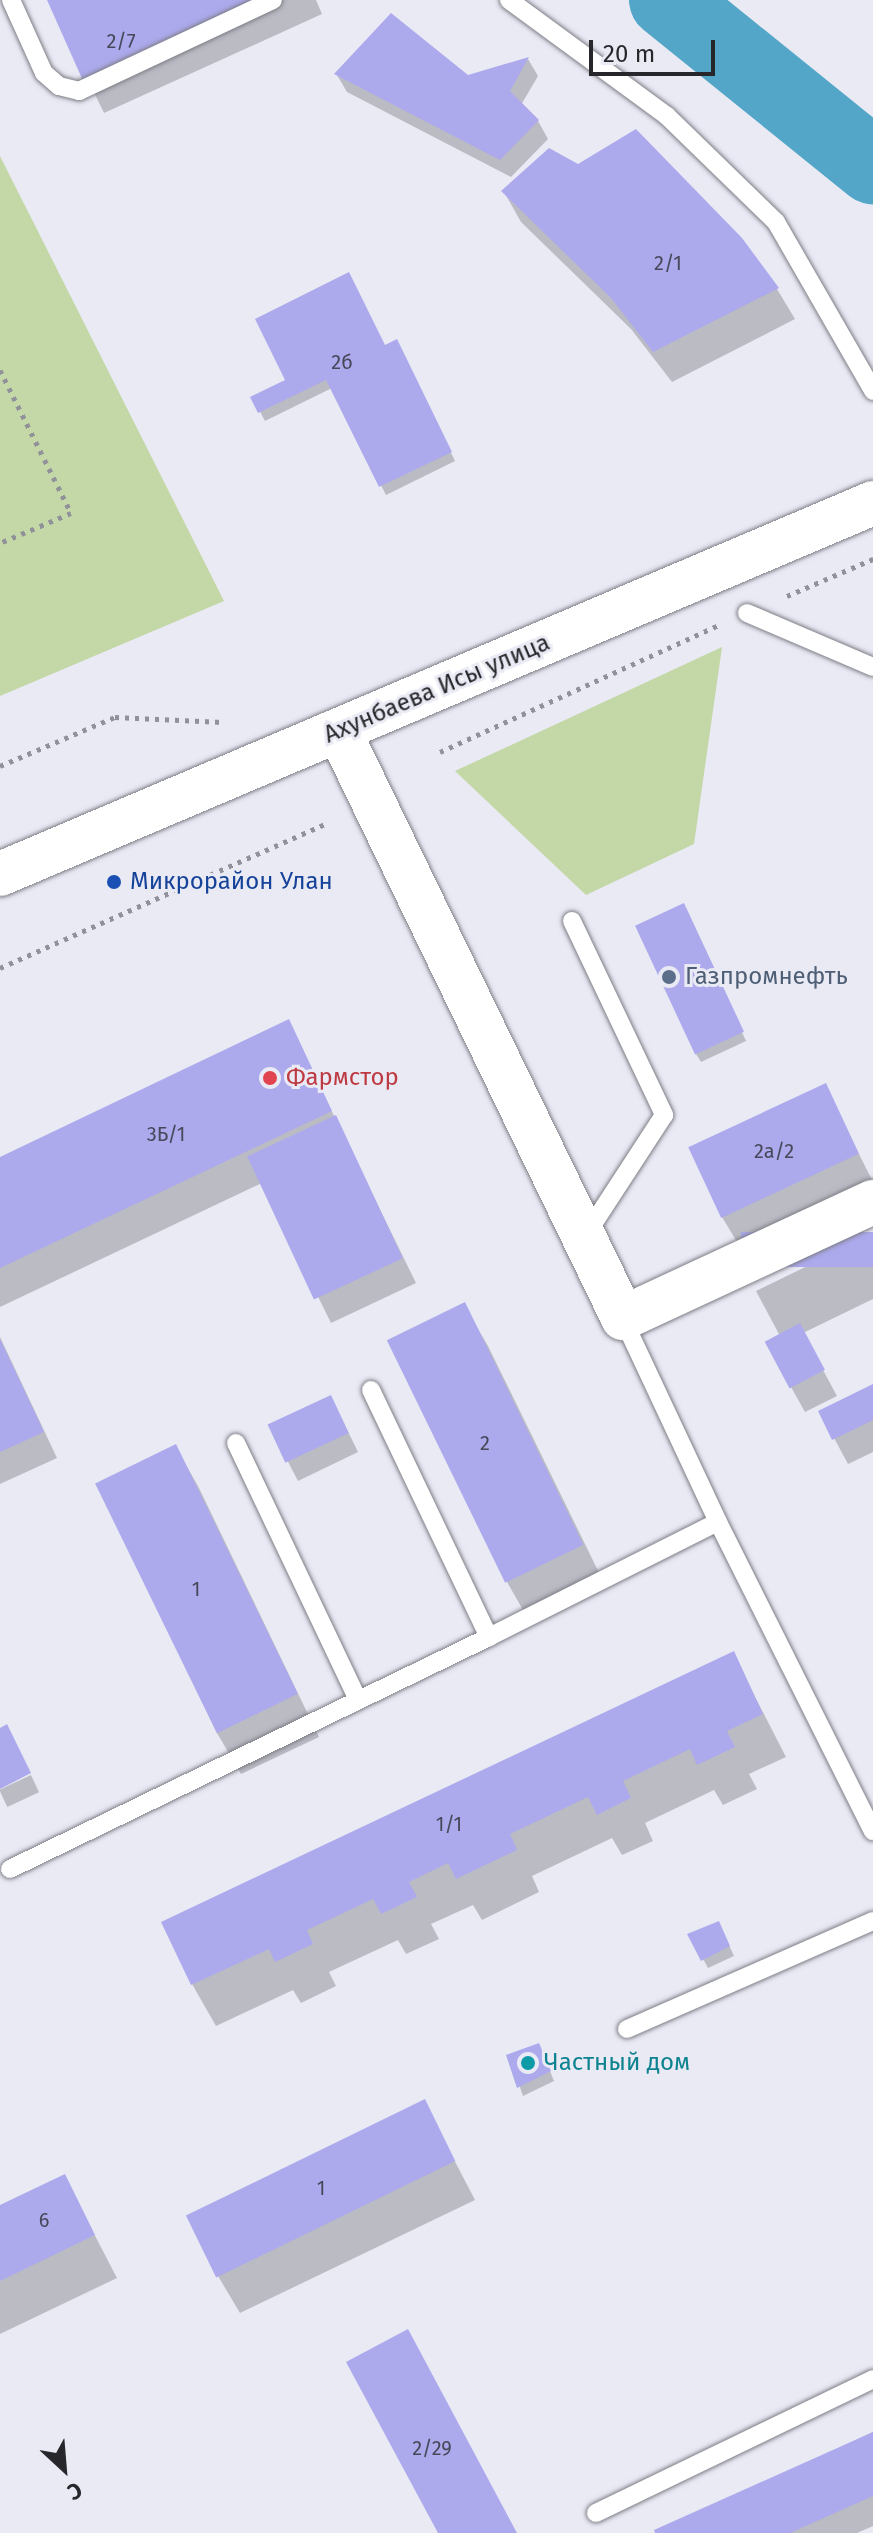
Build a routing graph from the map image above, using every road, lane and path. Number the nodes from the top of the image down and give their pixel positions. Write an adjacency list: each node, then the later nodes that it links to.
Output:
1 (11, 0): 2 (lane)
2 (273, 0)
3 (509, 0): 5 (lane)
4 (0, 370): 7 (path)
5 (873, 391)
6 (873, 503): 12 (main road, Ахунбаева Исы улица)
7 (0, 543)
8 (873, 559): 9 (path)
9 (747, 613): 10 (lane); 13 (path)
10 (873, 667)
11 (223, 722): 14 (path)
12 (339, 731): 16 (main road, Ахунбаева Исы улица); 20 (main road)
13 (440, 752)
14 (0, 766)
15 (327, 823): 18 (path)
16 (0, 874)
17 (572, 921): 20 (lane)
18 (0, 968)
19 (873, 1202): 21 (main road)
20 (583, 1238): 21 (main road)
21 (623, 1318): 24 (lane)
22 (371, 1390): 25 (lane)
23 (236, 1443): 26 (lane)
24 (718, 1522): 25 (lane); 27 (lane)
25 (489, 1637): 26 (lane)
26 (358, 1700): 28 (lane)
27 (873, 1831)
28 (10, 1869)
29 (873, 1921): 30 (lane)
30 (627, 2029)
31 (873, 2379): 32 (lane)
32 (596, 2513)

